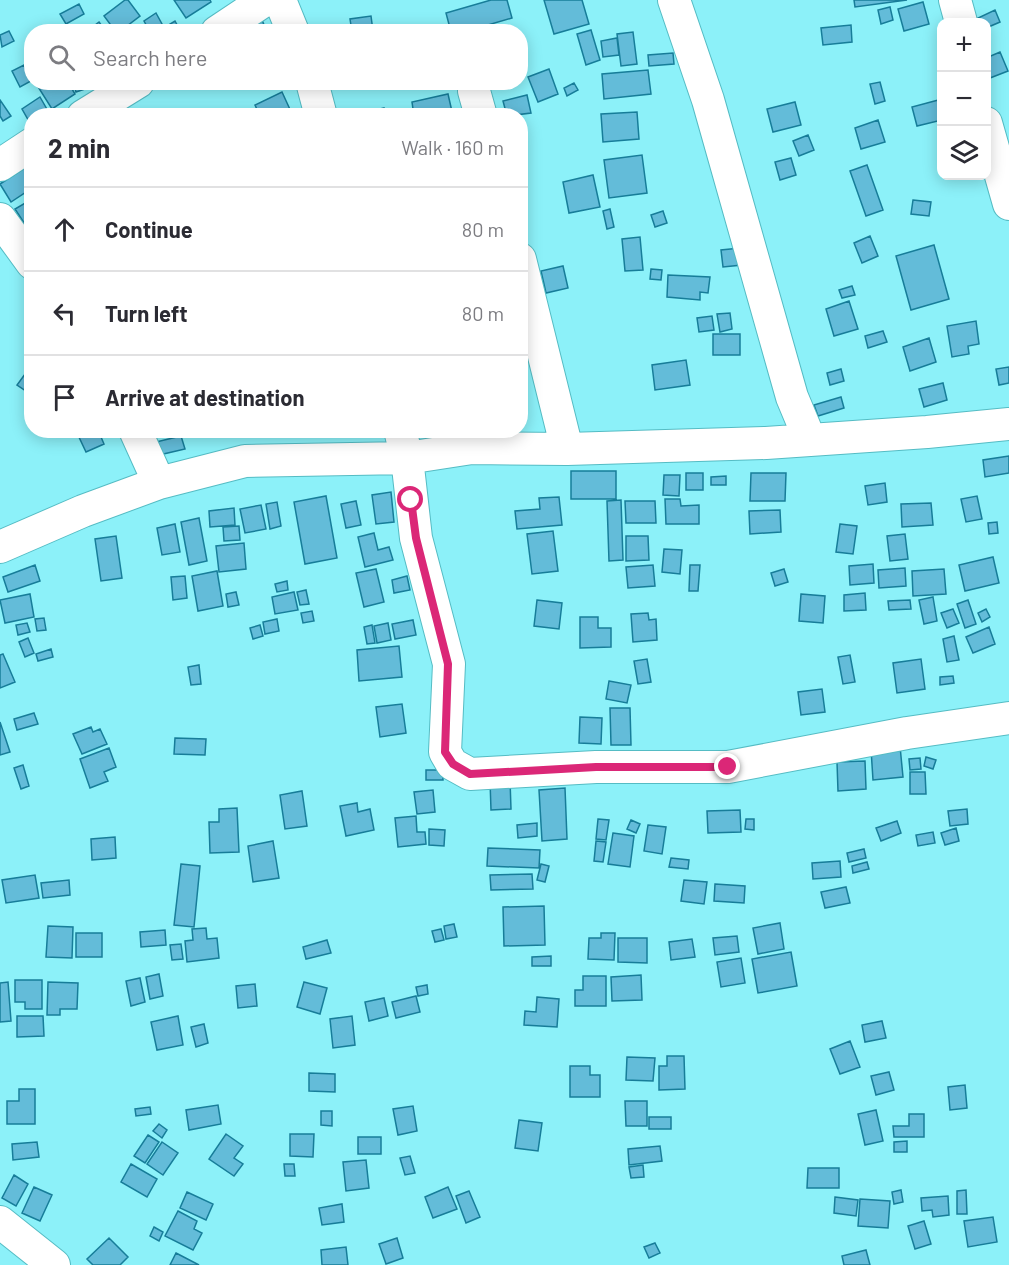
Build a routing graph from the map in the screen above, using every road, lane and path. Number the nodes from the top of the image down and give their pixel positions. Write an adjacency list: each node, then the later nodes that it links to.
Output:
1 (265, 0): 6 (street)
2 (279, 0): 7 (street)
3 (674, 0): 21 (street)
4 (955, 0): 5 (street)
5 (960, 18)
6 (229, 24)
7 (290, 24)
8 (125, 90): 10 (street)
9 (314, 90): 11 (street)
10 (96, 108)
11 (319, 108)
12 (988, 126): 15 (street)
13 (24, 149): 14 (street)
14 (0, 165)
15 (1009, 204)
16 (0, 219): 17 (street)
17 (24, 252)
18 (528, 292): 23 (street)
19 (1009, 423): 21 (street)
20 (139, 438): 24 (street)
21 (810, 440): 23 (street)
22 (404, 444): 23 (street); 24 (street); 26 (street)
23 (567, 449)
24 (159, 483): 25 (street)
25 (0, 547)
26 (1009, 718)
27 (0, 1222): 28 (street)
28 (54, 1265)

